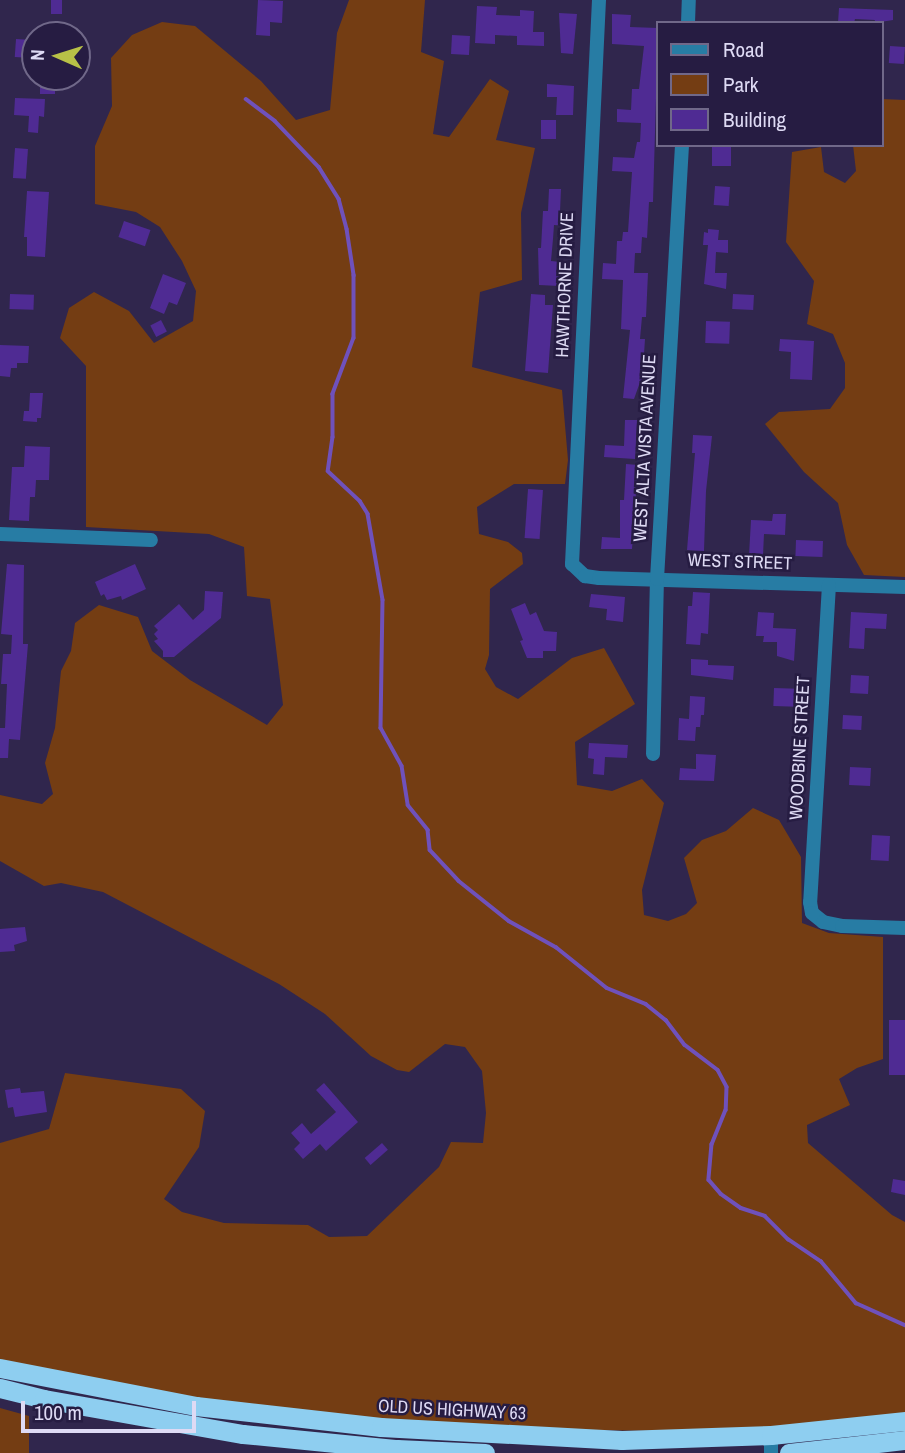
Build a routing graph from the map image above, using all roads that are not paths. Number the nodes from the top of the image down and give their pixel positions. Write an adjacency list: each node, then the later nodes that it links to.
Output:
1 (599, 0): 7 (street, HAWTHORNE DRIVE)
2 (689, 0): 3 (street)
3 (688, 21)
4 (682, 147): 8 (street, WEST ALTA VISTA AVENUE)
5 (0, 534): 6 (street)
6 (151, 540)
7 (576, 569): 8 (street, WEST STREET)
8 (657, 579): 9 (street, WEST STREET); 11 (street, WEST ALTA VISTA AVENUE)
9 (829, 585): 10 (street, WEST STREET); 12 (street, WOODBINE STREET)
10 (905, 587)
11 (653, 754)
12 (905, 928)
13 (0, 1368): 17 (highway, OLD US HIGHWAY 63)
14 (0, 1388): 18 (highway)
15 (905, 1421): 17 (highway, OLD US HIGHWAY 63)
16 (905, 1440): 19 (highway)
17 (771, 1444)
18 (485, 1453)
19 (789, 1453)

